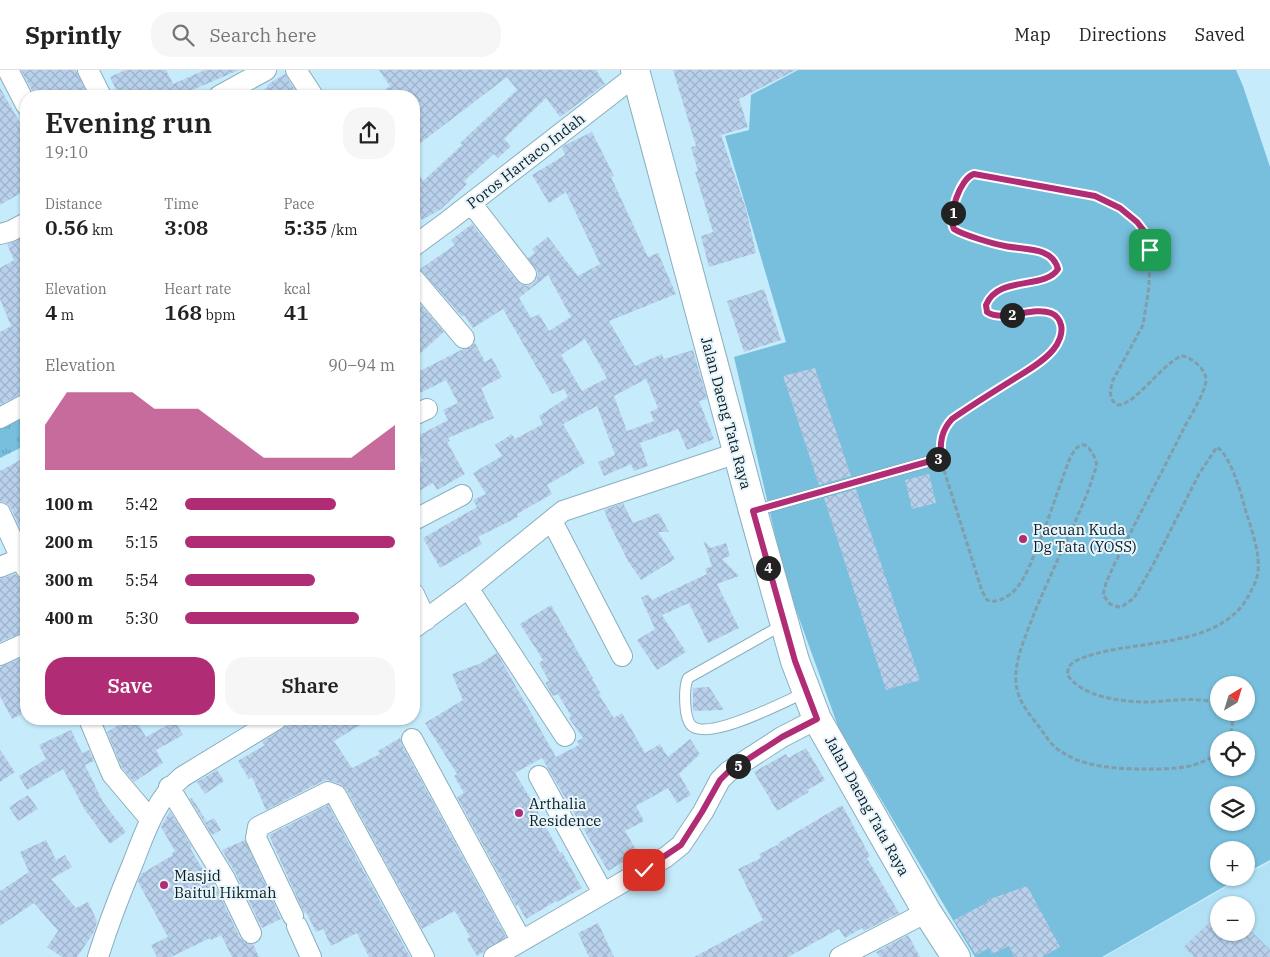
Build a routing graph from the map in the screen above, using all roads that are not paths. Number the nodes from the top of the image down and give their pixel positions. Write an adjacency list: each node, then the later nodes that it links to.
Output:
1 (8, 70): 9 (street)
2 (88, 70): 6 (street)
3 (266, 70): 7 (street)
4 (296, 70): 8 (street)
5 (635, 72): 10 (street, Poros Hartaco Indah); 19 (main road, Jalan Daeng Tata Raya)
6 (98, 90)
7 (231, 90)
8 (309, 90)
9 (20, 93)
10 (471, 203): 13 (street, Poros Hartaco Indah); 14 (street)
11 (20, 226): 12 (street)
12 (0, 234)
13 (420, 241)
14 (526, 274)
15 (420, 286): 16 (street)
16 (464, 338)
17 (20, 407): 18 (street)
18 (0, 418)
19 (737, 453): 22 (main road, Jalan Daeng Tata Raya); 25 (street)
20 (941, 458): 22 (lane)
21 (462, 495): 24 (street)
22 (753, 511): 31 (main road, Jalan Daeng Tata Raya)
23 (0, 513): 26 (street)
24 (420, 517)
25 (552, 521): 29 (street); 34 (street)
26 (20, 555)
27 (20, 564): 28 (street)
28 (0, 567)
29 (468, 588): 30 (street); 39 (street)
30 (420, 624)
31 (784, 624): 35 (main road, Jalan Daeng Tata Raya); 35 (lane)
32 (20, 646): 33 (street)
33 (0, 654)
34 (622, 656)
35 (807, 691): 36 (main road, Jalan Daeng Tata Raya)
36 (817, 719): 44 (street); 45 (main road, Jalan Daeng Tata Raya)
37 (92, 725): 43 (street)
38 (266, 725): 42 (street)
39 (565, 736)
40 (412, 739): 47 (street)
41 (538, 776): 44 (street)
42 (169, 788): 43 (street); 46 (street)
43 (150, 820): 48 (street)
44 (603, 894): 47 (street)
45 (927, 912): 52 (street); 53 (main road, Jalan Daeng Tata Raya)
46 (251, 933)
47 (521, 940): 51 (street)
48 (98, 957)
49 (312, 957): 50 (street)
50 (424, 957)
51 (494, 957)
52 (840, 957)
53 (956, 957)

